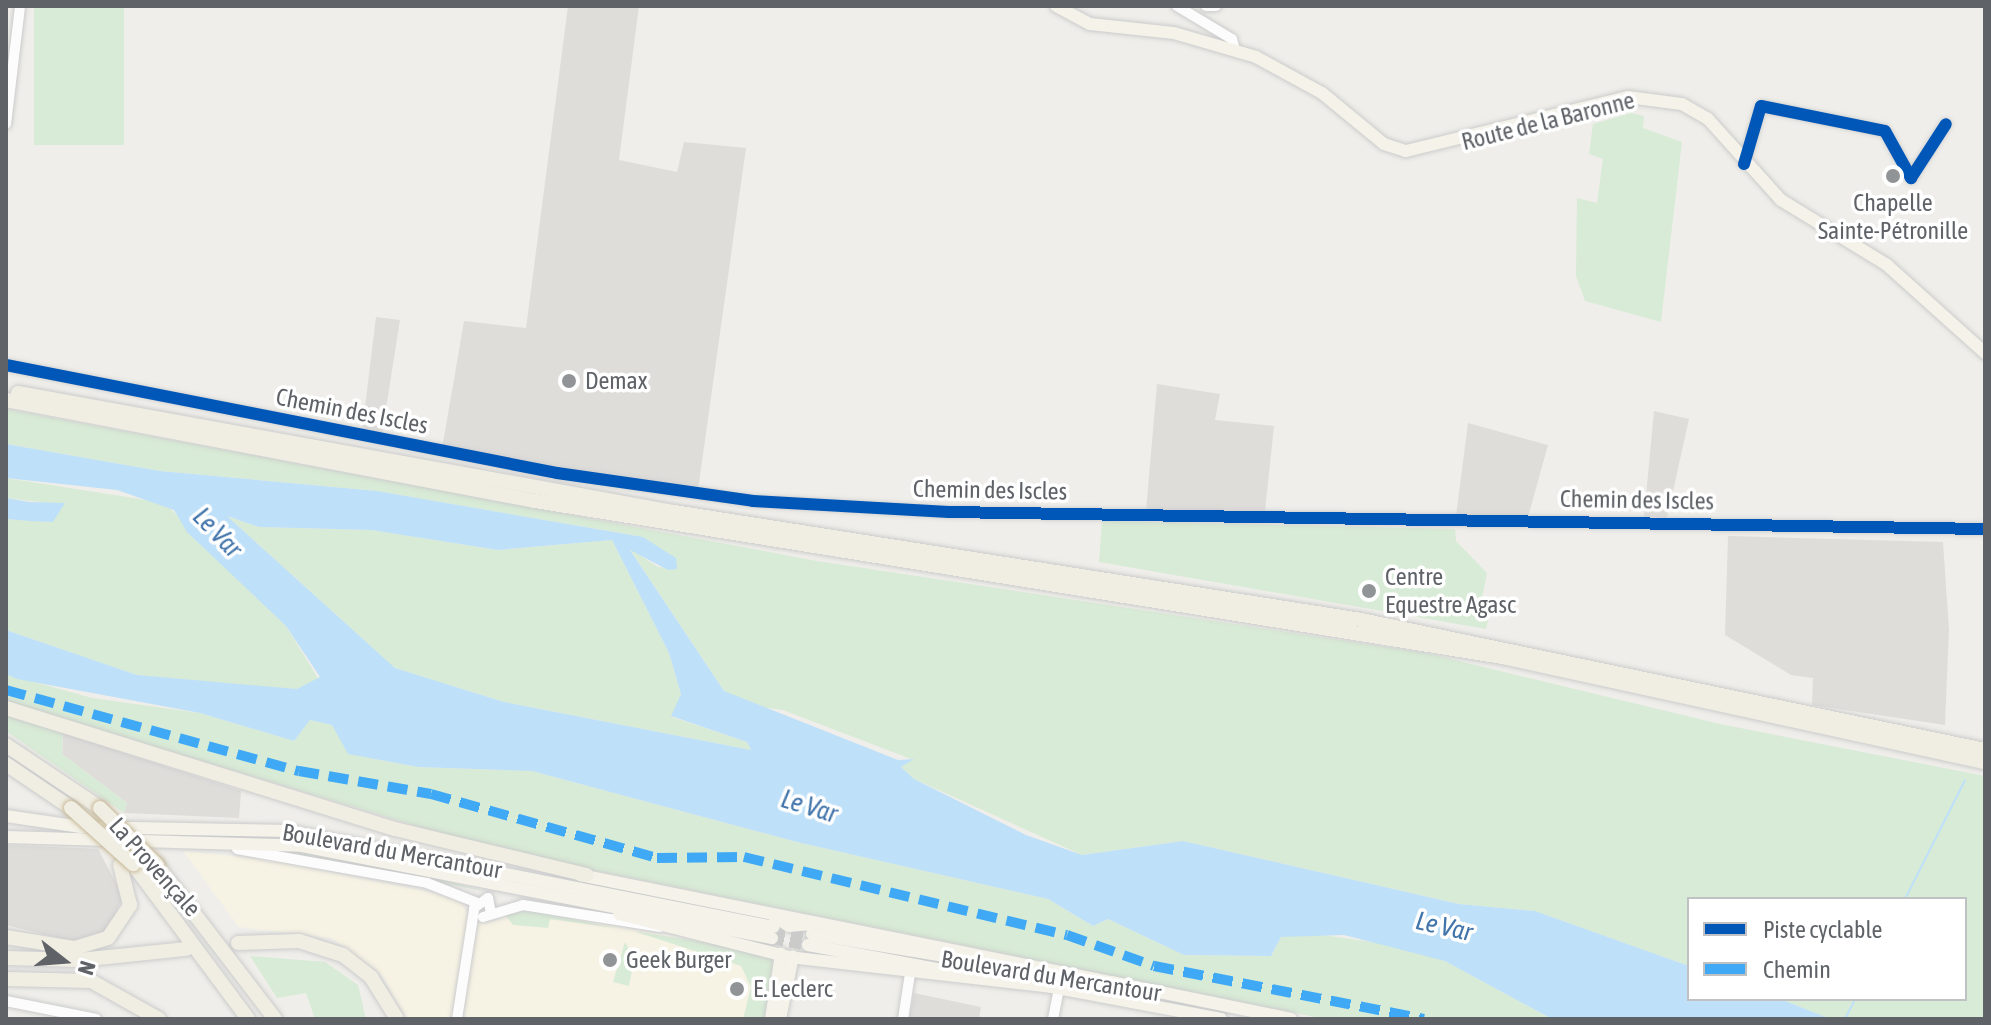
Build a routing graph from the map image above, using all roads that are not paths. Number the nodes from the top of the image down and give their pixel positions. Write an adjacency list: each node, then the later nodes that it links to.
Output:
1 (20, 6): 7 (street)
2 (1056, 6): 6 (main road, Route de la Baronne)
3 (1177, 6): 6 (street)
4 (1206, 6): 5 (street)
5 (1216, 6)
6 (1235, 50): 9 (main road, Route de la Baronne)
7 (6, 124)
8 (1946, 124): 9 (street)
9 (1744, 164): 10 (main road, Route de la Baronne)
10 (1985, 353)
11 (6, 365): 14 (street, Chemin des Iscles)
12 (6, 390): 17 (highway)
13 (6, 400): 18 (highway)
14 (1985, 529)
15 (6, 708): 24 (highway)
16 (6, 745): 45 (highway, La Provençale, bridge)
17 (1985, 750)
18 (1985, 762)
19 (6, 764): 23 (highway, La Provençale, bridge)
20 (6, 816): 25 (main road, Boulevard du Mercantour)
21 (6, 837): 22 (main road, Boulevard du Mercantour)
22 (184, 841): 25 (main road, Boulevard du Mercantour); 27 (street)
23 (126, 865): 31 (highway); 44 (highway, La Provençale)
24 (587, 875): 25 (main road); 26 (main road)
25 (507, 877): 28 (main road); 30 (main road, Boulevard du Mercantour)
26 (744, 907): 29 (main road); 33 (main road)
27 (481, 911): 28 (street); 47 (street)
28 (671, 927): 35 (main road)
29 (792, 927): 33 (main road); 35 (main road); 35 (main road)
30 (773, 932)
31 (6, 937)
32 (238, 943): 46 (highway)
33 (921, 943): 39 (main road)
34 (186, 949): 36 (highway)
35 (795, 949): 37 (main road); 39 (main road, Boulevard du Mercantour); 40 (main road, Boulevard du Mercantour); 48 (main road); 49 (main road)
36 (6, 958)
37 (910, 974): 40 (main road); 50 (street)
38 (6, 979): 43 (highway)
39 (1116, 983): 53 (main road, Boulevard du Mercantour)
40 (1059, 988): 51 (street); 52 (main road, Boulevard du Mercantour)
41 (6, 1001): 42 (street)
42 (96, 1019)
43 (159, 1019)
44 (248, 1019)
45 (275, 1019)
46 (397, 1019)
47 (457, 1019)
48 (771, 1019)
49 (780, 1019)
50 (903, 1019)
51 (1053, 1019)
52 (1221, 1019)
53 (1291, 1019)

